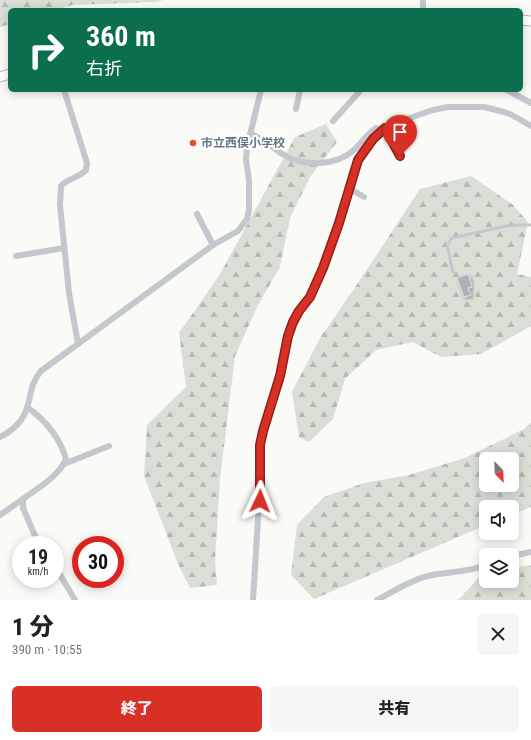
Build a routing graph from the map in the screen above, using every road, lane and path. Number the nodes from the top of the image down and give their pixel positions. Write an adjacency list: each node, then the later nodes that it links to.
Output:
1 (65, 92): 18 (street)
2 (260, 92): 11 (street)
3 (300, 92): 7 (street)
4 (359, 92): 8 (street)
5 (511, 92): 6 (street)
6 (531, 103)
7 (296, 109)
8 (333, 121)
9 (531, 126): 10 (street)
10 (384, 129): 11 (street); 12 (street); 13 (street)
11 (250, 134): 17 (street)
12 (400, 156)
13 (349, 188): 14 (street); 34 (street)
14 (364, 197)
15 (197, 214): 17 (street)
16 (531, 225): 20 (lane)
17 (213, 244): 21 (street)
18 (64, 248): 19 (street); 21 (street)
19 (16, 256)
20 (453, 272)
21 (78, 344): 22 (street)
22 (28, 407): 23 (street); 25 (street)
23 (0, 437)
24 (109, 446): 25 (street)
25 (64, 464): 26 (street)
26 (23, 499): 27 (street); 28 (street)
27 (0, 515)
28 (35, 536)
29 (531, 552): 30 (street)
30 (519, 555)
31 (479, 568): 35 (street)
32 (64, 581): 33 (street)
33 (75, 600)
34 (253, 600)
35 (377, 600)

